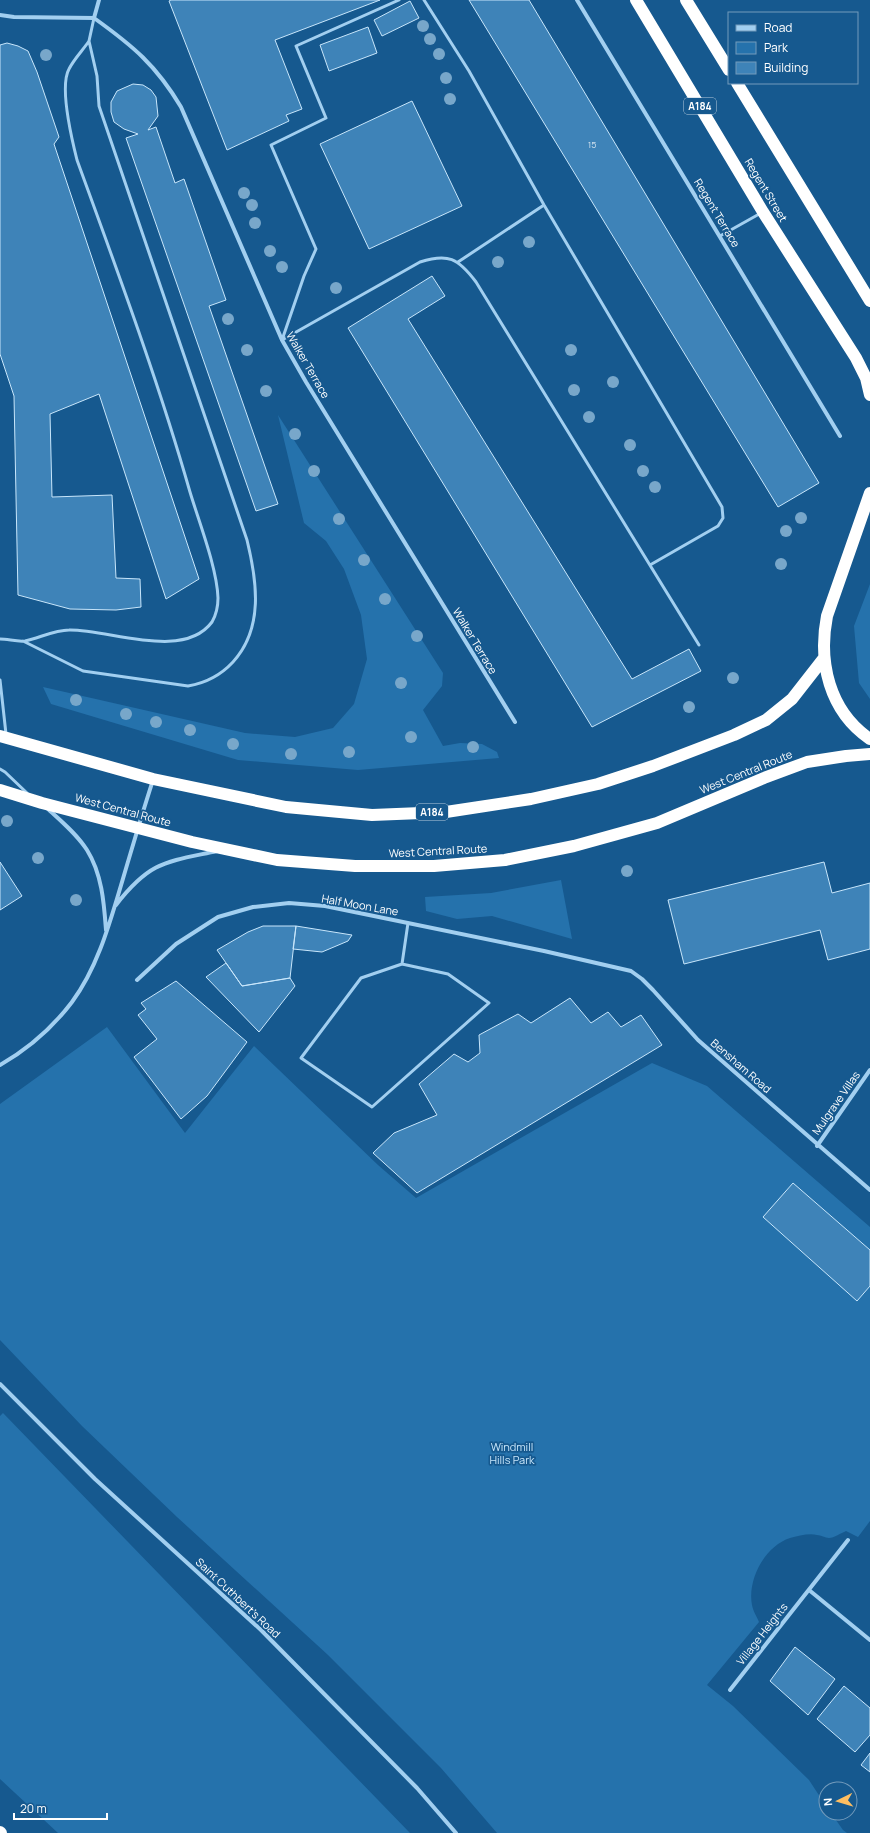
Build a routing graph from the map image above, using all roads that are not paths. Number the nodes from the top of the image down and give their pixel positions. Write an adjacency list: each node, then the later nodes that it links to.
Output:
1 (100, 0): 8 (street)
2 (399, 0): 17 (lane)
3 (424, 0): 12 (lane)
4 (577, 0): 14 (street, Regent Terrace)
5 (636, 0): 13 (highway, Regent Street / A184)
6 (686, 0): 10 (highway)
7 (0, 15): 8 (street)
8 (94, 18): 9 (lane); 17 (street, Walker Terrace)
9 (89, 41): 23 (lane); 23 (lane)
10 (728, 68)
11 (738, 84): 16 (highway)
12 (544, 205): 15 (lane); 21 (lane)
13 (763, 212): 14 (lane); 18 (highway, Regent Street / A184)
14 (720, 236): 19 (street, Regent Terrace)
15 (458, 262): 17 (lane); 21 (lane)
16 (870, 301)
17 (282, 340): 27 (street, Walker Terrace)
18 (870, 394)
19 (840, 436)
20 (870, 493): 25 (highway)
21 (650, 565): 24 (lane)
22 (0, 639): 23 (lane)
23 (23, 641)
24 (699, 645)
25 (824, 658): 29 (highway); 32 (highway, A184)
26 (0, 680): 28 (lane)
27 (515, 722)
28 (3, 737): 32 (highway, A184)
29 (870, 739)
30 (870, 754): 36 (highway, West Central Route)
31 (0, 770): 34 (lane)
32 (153, 779): 35 (street)
33 (0, 790): 34 (highway, West Central Route)
34 (38, 801): 35 (highway, West Central Route); 39 (street)
35 (138, 828): 36 (highway, West Central Route); 37 (street)
36 (225, 850): 37 (street)
37 (114, 907): 39 (street)
38 (408, 923): 40 (street, Half Moon Lane); 41 (lane); 42 (street, Half Moon Lane)
39 (106, 932): 43 (street)
40 (599, 963): 45 (street, Bensham Road)
41 (402, 964): 41 (lane)
42 (138, 980)
43 (0, 1065)
44 (870, 1070): 45 (street, Mulgrave Villas)
45 (817, 1146): 46 (street, Bensham Road)
46 (870, 1190)
47 (0, 1384): 52 (street, Saint Cuthbert's Road)
48 (848, 1540): 49 (street, Village Heights)
49 (809, 1590): 50 (street); 51 (street, Village Heights)
50 (870, 1640)
51 (730, 1690)
52 (456, 1833)

